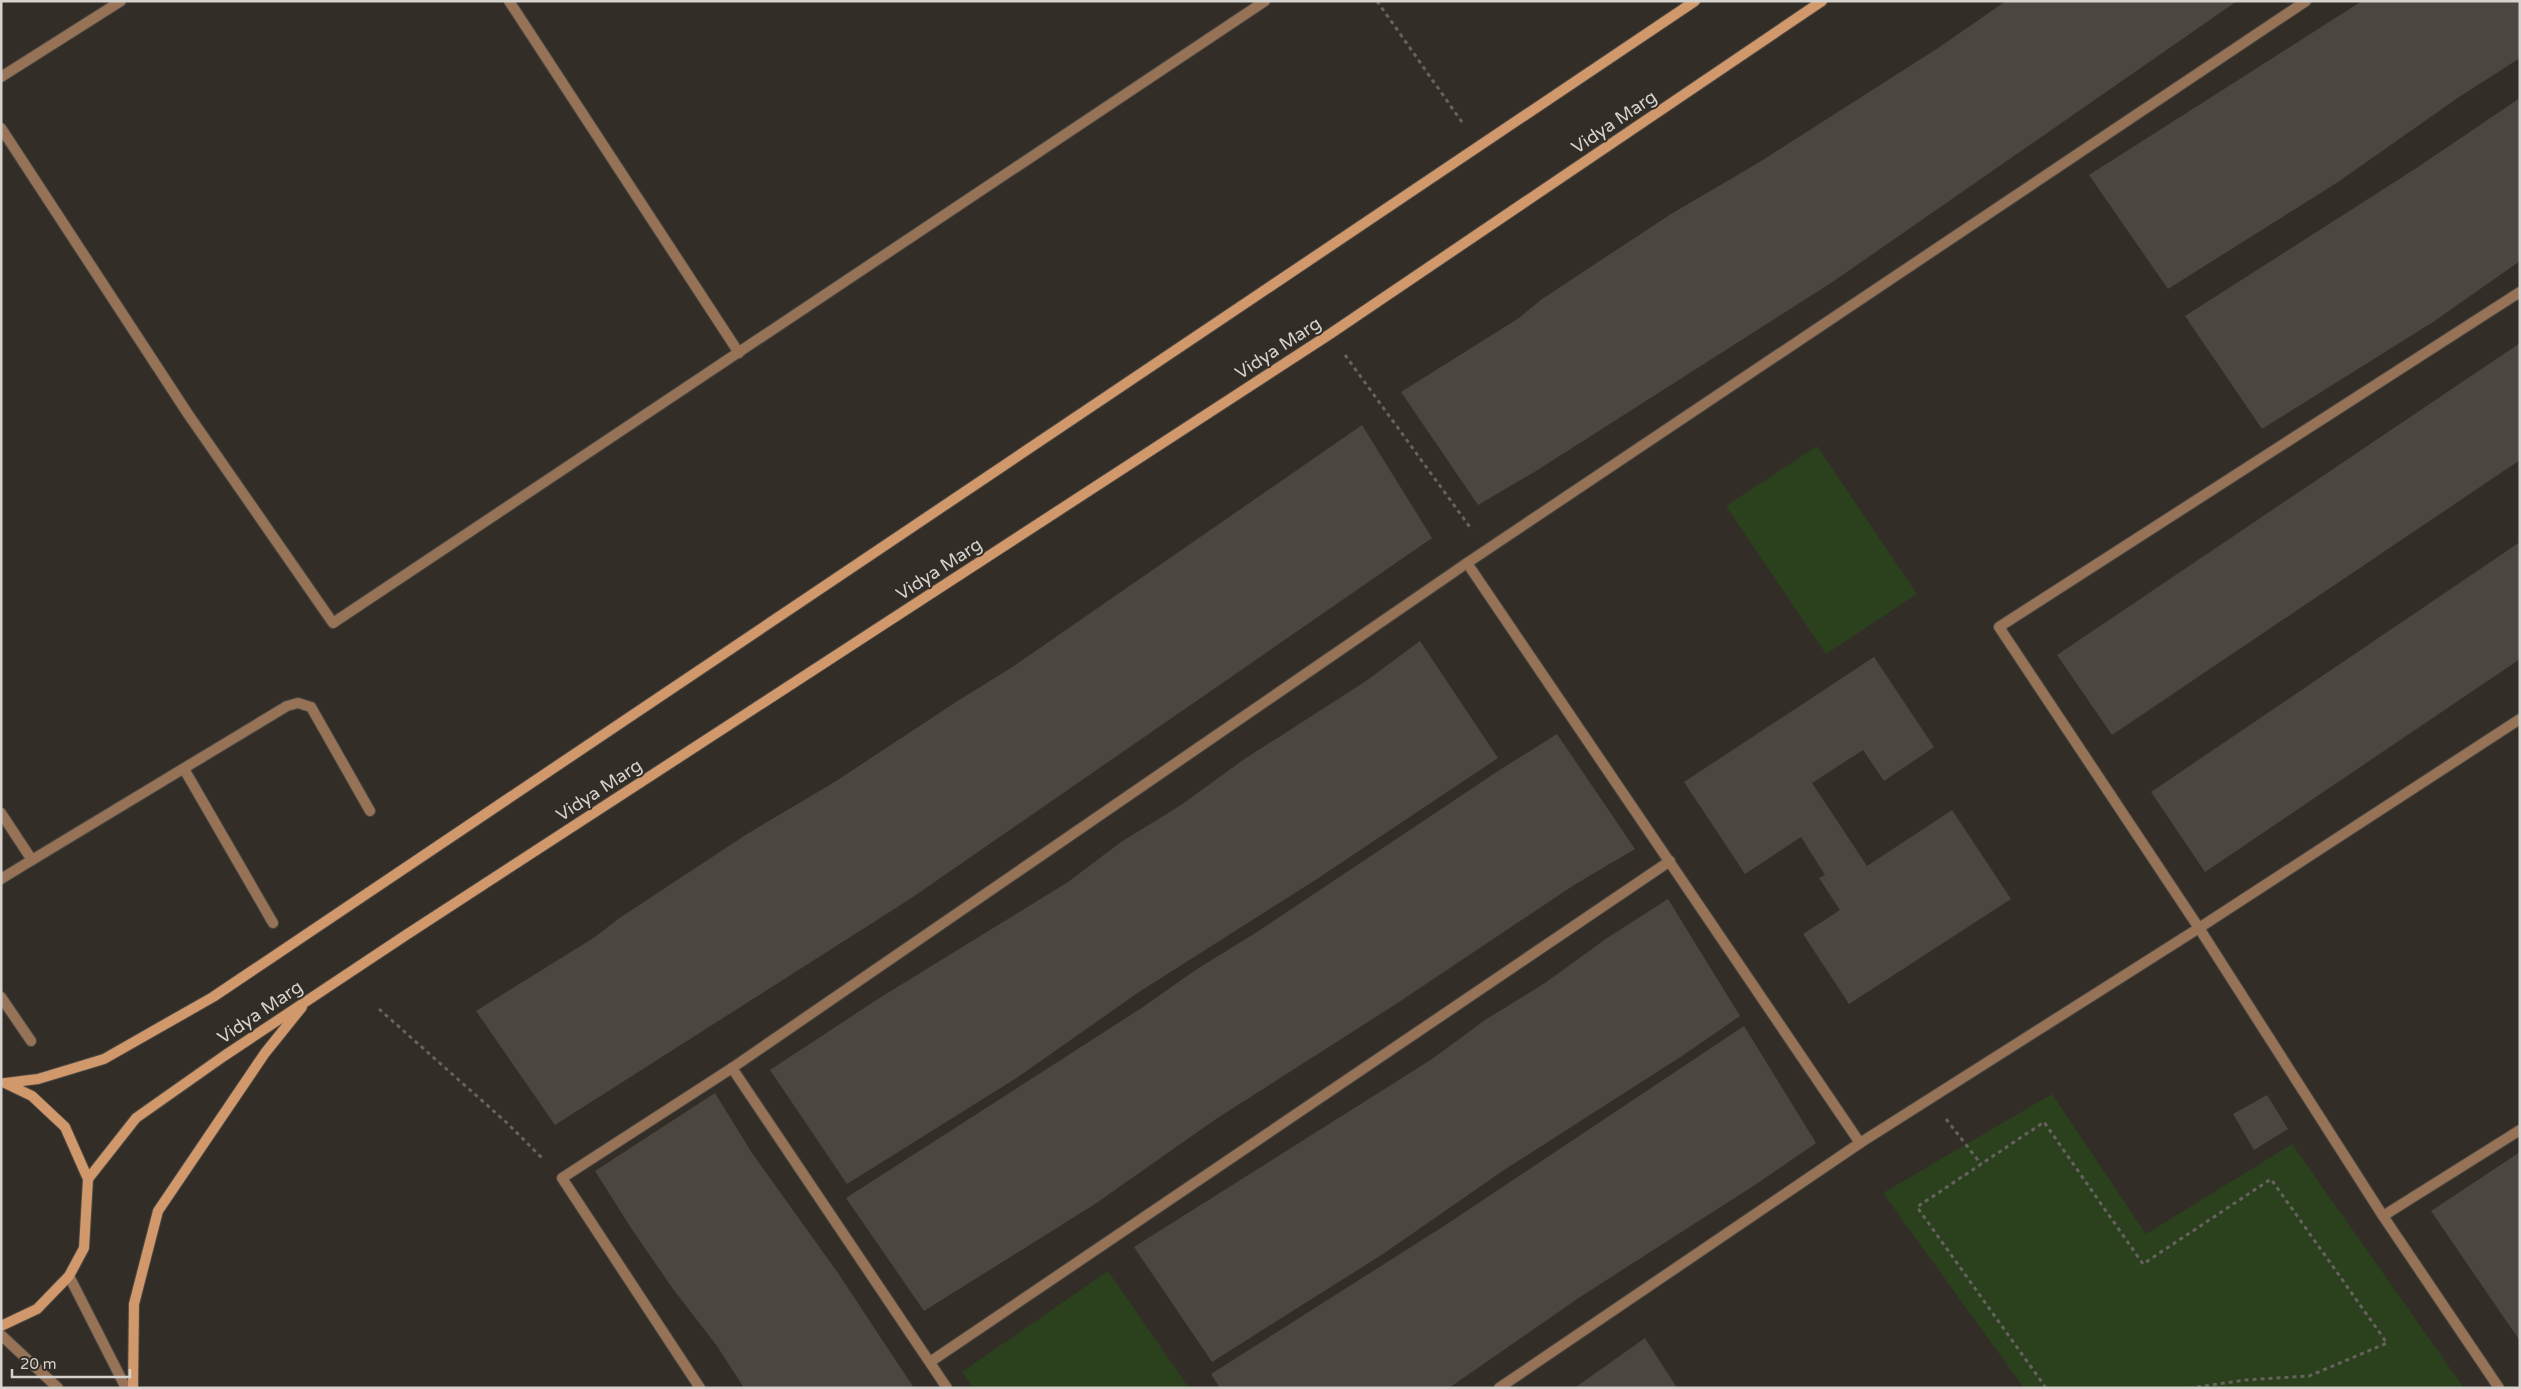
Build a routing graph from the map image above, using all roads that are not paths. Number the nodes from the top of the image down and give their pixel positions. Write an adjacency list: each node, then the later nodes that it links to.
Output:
1 (121, 1): 7 (street)
2 (509, 1): 10 (street)
3 (1265, 1): 10 (street)
4 (1695, 1): 25 (main road)
5 (1822, 1): 22 (main road, Vidya Marg)
6 (2306, 1): 11 (street)
7 (1, 76)
8 (1, 128): 10 (street)
9 (2520, 292): 20 (street)
10 (738, 352)
11 (1467, 563): 17 (street); 24 (street)
12 (2520, 719): 20 (street)
13 (184, 769): 14 (street); 16 (street); 19 (street)
14 (370, 811)
15 (1, 813): 16 (street)
16 (32, 860): 18 (street)
17 (1670, 861): 27 (street); 33 (street)
18 (1, 879)
19 (273, 923)
20 (2199, 928): 27 (street); 29 (street)
21 (1, 997): 23 (street)
22 (309, 999): 28 (main road, Vidya Marg); 36 (main road)
23 (31, 1041)
24 (732, 1068): 33 (street); 37 (street)
25 (3, 1082): 28 (main road)
26 (2520, 1130): 29 (street)
27 (1860, 1143): 39 (street)
28 (88, 1179): 30 (main road)
29 (2383, 1216): 40 (street)
30 (69, 1276): 31 (main road); 35 (street)
31 (1, 1326)
32 (1, 1336): 34 (street)
33 (930, 1362): 38 (street)
34 (58, 1388)
35 (126, 1388)
36 (133, 1388)
37 (700, 1388)
38 (947, 1388)
39 (1499, 1388)
40 (2499, 1388)

